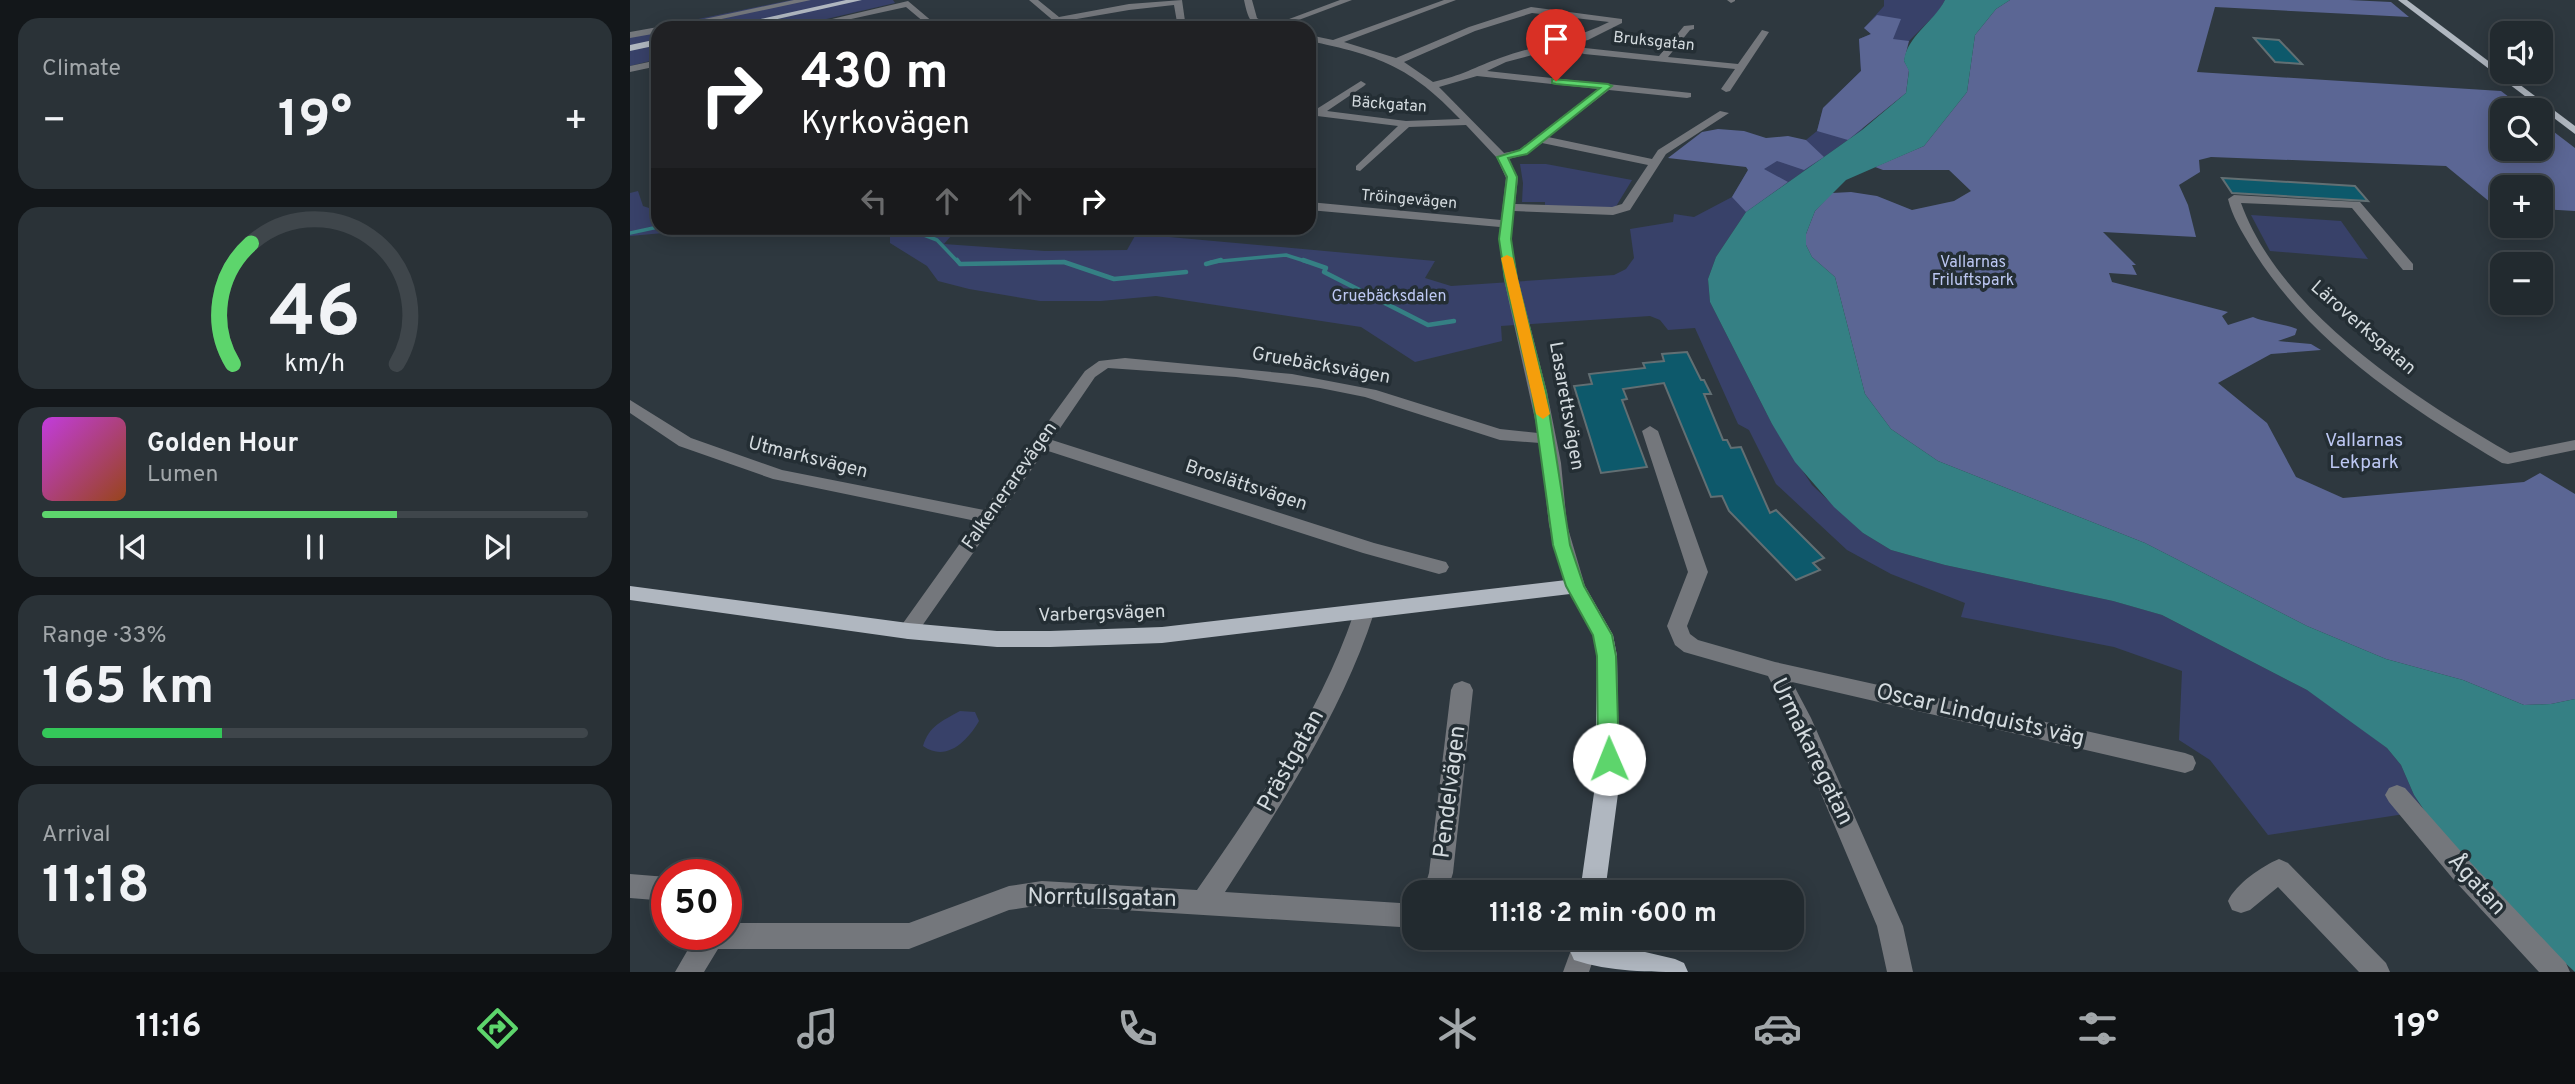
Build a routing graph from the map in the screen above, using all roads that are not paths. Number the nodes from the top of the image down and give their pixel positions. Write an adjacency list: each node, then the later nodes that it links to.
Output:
1 (807, 0): 10 (street)
2 (858, 0): 11 (main road)
3 (1032, 0): 9 (street)
4 (1248, 0): 15 (street)
5 (1451, 0): 23 (street)
6 (2402, 0): 42 (main road)
7 (1178, 1): 9 (street); 14 (street)
8 (1341, 1): 16 (street)
9 (1058, 20)
10 (701, 21)
11 (758, 21)
12 (833, 21): 13 (street)
13 (929, 21)
14 (1181, 21)
15 (1255, 21)
16 (1293, 21)
17 (1691, 27): 26 (street)
18 (651, 31): 20 (street)
19 (1765, 32): 29 (street)
20 (630, 35)
21 (1316, 39): 23 (street)
22 (651, 43): 25 (main road)
23 (1334, 43): 27 (street)
24 (1565, 45): 26 (street, Bruksgatan); 27 (street); 31 (street)
25 (630, 47)
26 (1661, 59): 29 (street, Bruksgatan)
27 (1396, 62): 33 (street)
28 (651, 64): 30 (street)
29 (1739, 67): 35 (street)
30 (630, 69)
31 (1477, 73): 33 (street); 34 (street)
32 (1361, 85): 37 (street)
33 (1431, 86): 40 (street)
34 (1608, 86): 36 (street); 43 (street)
35 (1726, 89)
36 (1687, 95)
37 (1316, 111)
38 (1316, 113): 41 (street, Bäckgatan)
39 (1724, 113): 45 (street)
40 (1467, 122): 41 (street, Bäckgatan); 44 (street)
41 (1406, 124): 46 (street)
42 (2575, 131)
43 (1540, 139): 44 (street); 45 (street)
44 (1502, 157): 48 (street, Lasarettsvägen)
45 (1654, 163): 48 (street)
46 (1360, 168)
47 (1316, 207): 49 (street, Tröingevägen)
48 (1508, 207): 49 (street, Lasarettsvägen)
49 (1506, 224): 54 (street, Lasarettsvägen)
50 (2408, 267): 56 (street, Läroverksgatan)
51 (1125, 363): 54 (street, Gruebäcksvägen); 55 (street, Falkenerarevägen)
52 (630, 405): 57 (street, Utmarksvägen)
53 (1650, 431): 63 (street, Urmakaregatan)
54 (1547, 438): 59 (street, Lasarettsvägen)
55 (1040, 444): 57 (street, Falkenerarevägen); 58 (street, Broslättsvägen)
56 (2575, 445)
57 (988, 517): 62 (street, Falkenerarevägen)
58 (1439, 567)
59 (1575, 586): 61 (main road, Varbergsvägen); 68 (main road, Lasarettsvägen)
60 (630, 593): 62 (main road, Varbergsvägen)
61 (1364, 613): 62 (main road, Varbergsvägen); 71 (street, Prästgatan)
62 (908, 631)
63 (1775, 670): 65 (street, Oscar Lindquists väg); 79 (street, Urmakaregatan)
64 (1462, 690): 67 (street, Pendelvägen)
65 (2185, 763)
66 (2397, 795): 81 (street, Ågatan)
67 (1439, 880)
68 (1595, 880)
69 (630, 886): 70 (street)
70 (651, 888)
71 (1205, 901): 73 (street, Norrtullsgatan); 74 (street, Norrtullsgatan)
72 (2241, 901): 80 (street)
73 (1402, 915)
74 (742, 935)
75 (703, 950): 77 (street)
76 (1581, 954): 78 (main road)
77 (688, 972)
78 (1675, 972)
79 (1900, 972)
80 (2377, 972)
81 (2557, 972)

